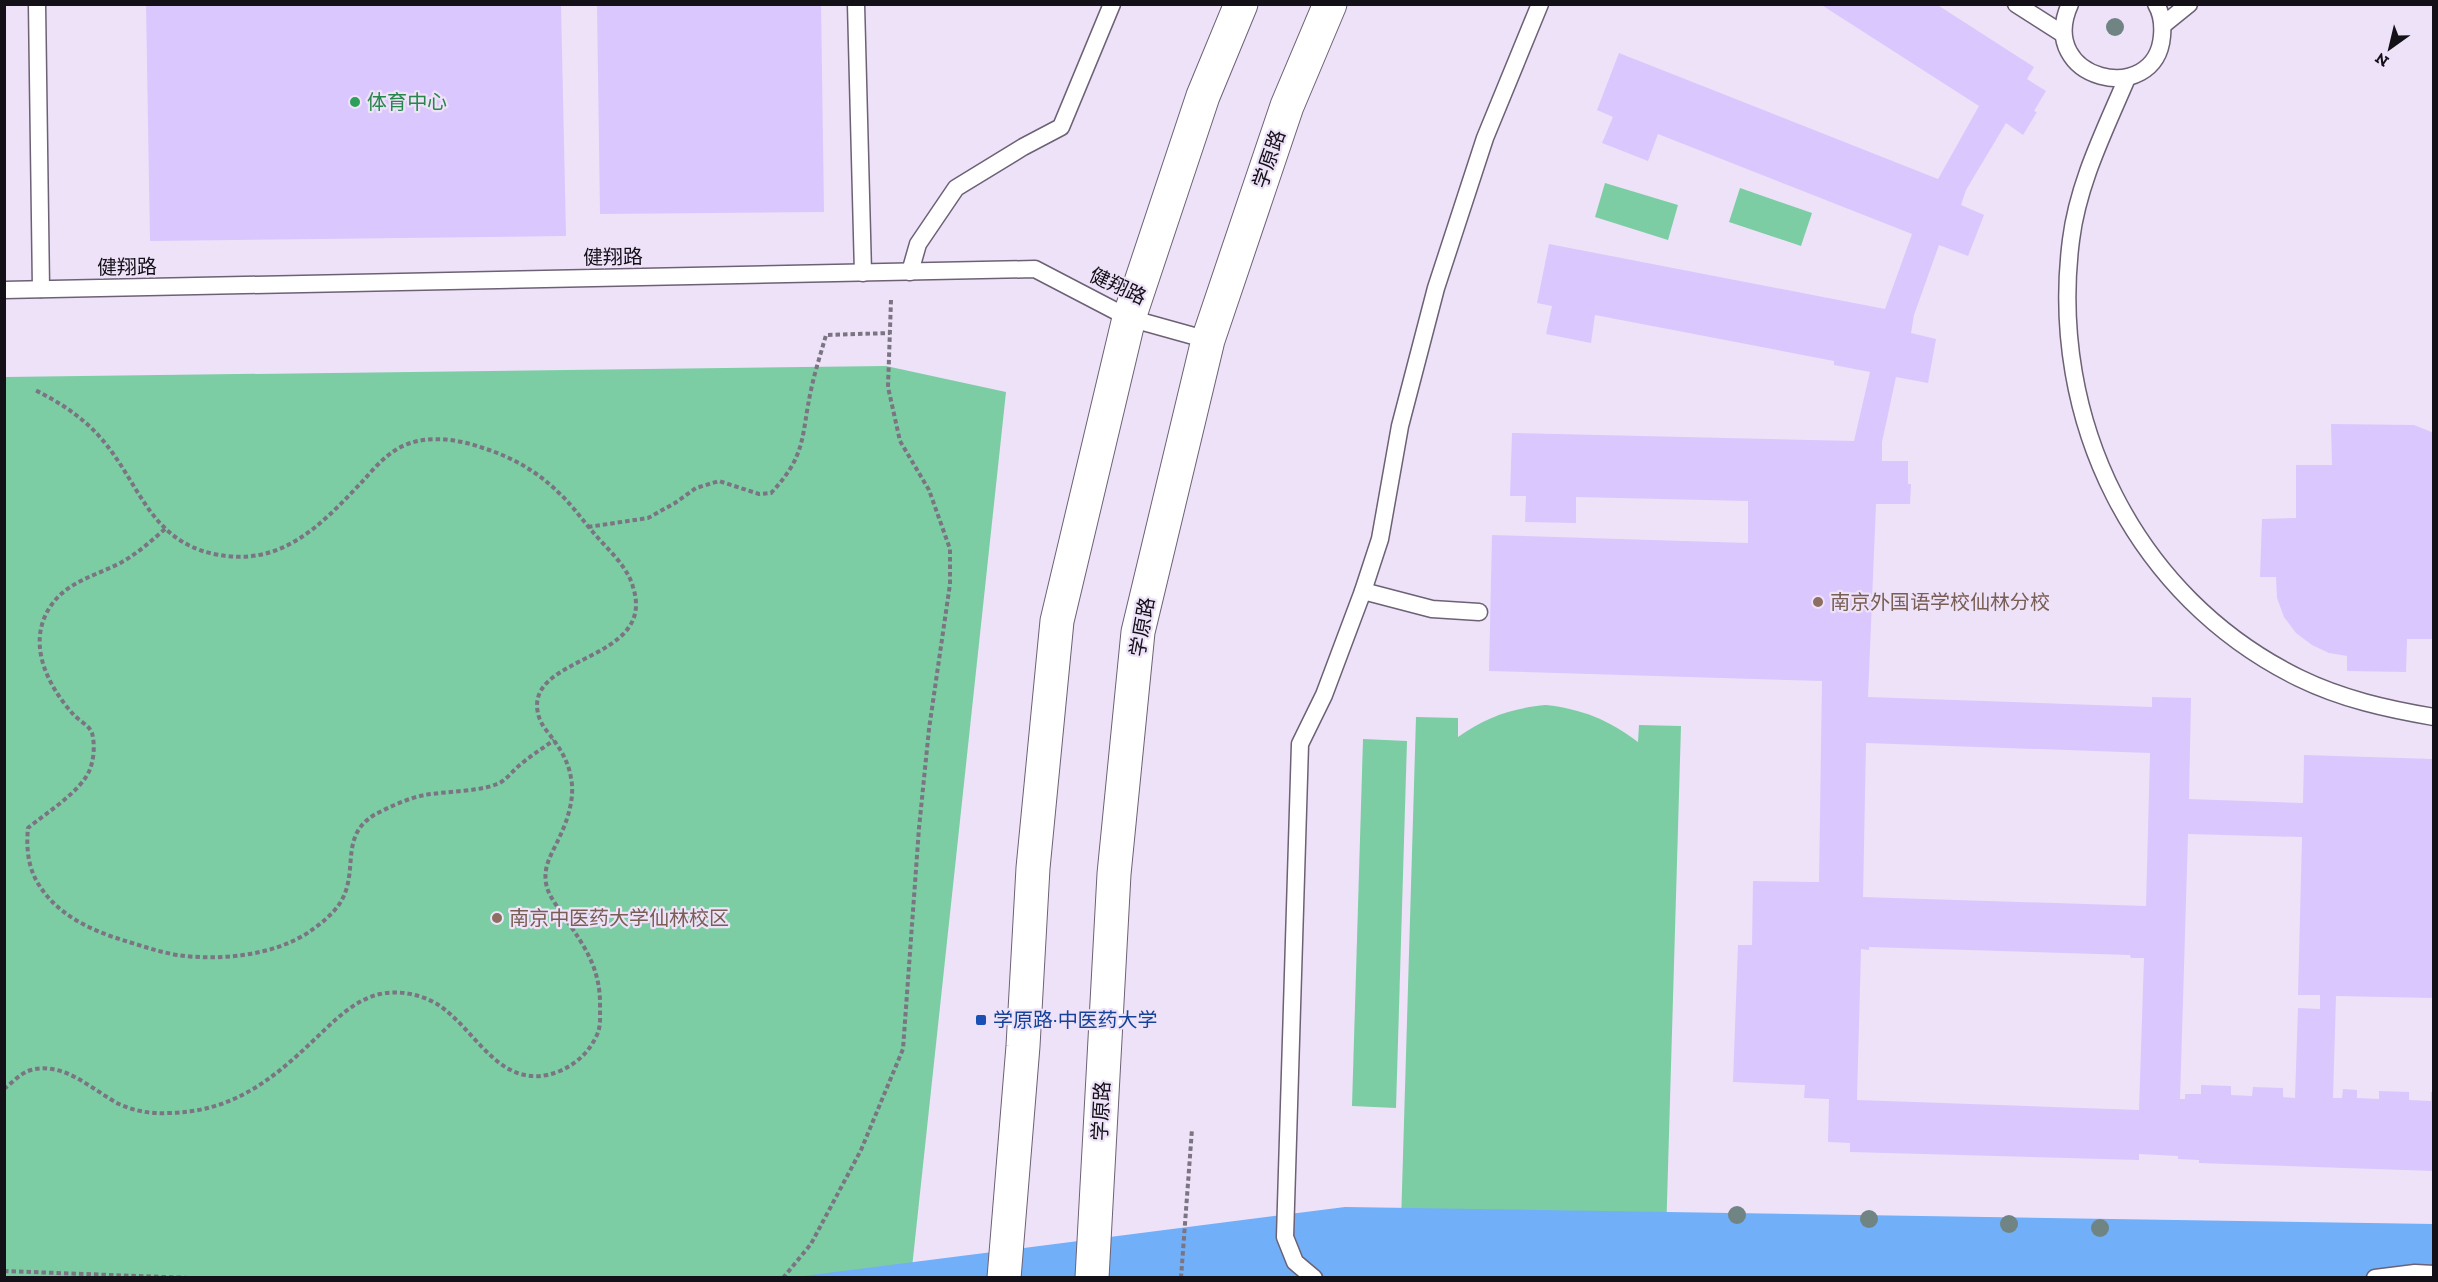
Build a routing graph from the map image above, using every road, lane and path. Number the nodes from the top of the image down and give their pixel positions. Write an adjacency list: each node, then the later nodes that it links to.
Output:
1 (37, 4): 17 (lane)
2 (856, 4): 16 (lane)
3 (1112, 4): 15 (lane)
4 (1241, 4): 19 (street)
5 (1330, 4): 21 (street, 学原路)
6 (1539, 4): 25 (lane)
7 (2016, 4): 12 (lane)
8 (2070, 4): 12 (lane)
9 (2156, 4): 11 (lane)
10 (2189, 4): 11 (lane)
11 (2163, 25): 13 (lane)
12 (2063, 34): 13 (lane)
13 (2127, 78): 27 (lane)
14 (892, 272): 15 (lane, 健翔路); 16 (lane, 健翔路); 20 (path)
15 (910, 272): 19 (lane, 健翔路)
16 (863, 273): 17 (lane, 健翔路)
17 (41, 289): 18 (lane, 健翔路)
18 (4, 290)
19 (1130, 318): 21 (lane, 健翔路); 35 (street)
20 (890, 333): 23 (path); 34 (path)
21 (1208, 340): 36 (street, 学原路)
22 (35, 390): 24 (path)
23 (588, 527): 24 (path); 28 (path)
24 (165, 529): 28 (path)
25 (1364, 591): 26 (lane); 38 (lane)
26 (1479, 612)
27 (2433, 717)
28 (554, 740): 29 (path)
29 (4, 1089)
30 (1192, 1129): 37 (path)
31 (4, 1270): 33 (path)
32 (2433, 1274): 39 (lane)
33 (191, 1278)
34 (783, 1278)
35 (1004, 1278)
36 (1092, 1278)
37 (1181, 1278)
38 (1314, 1278)
39 (2375, 1278)

